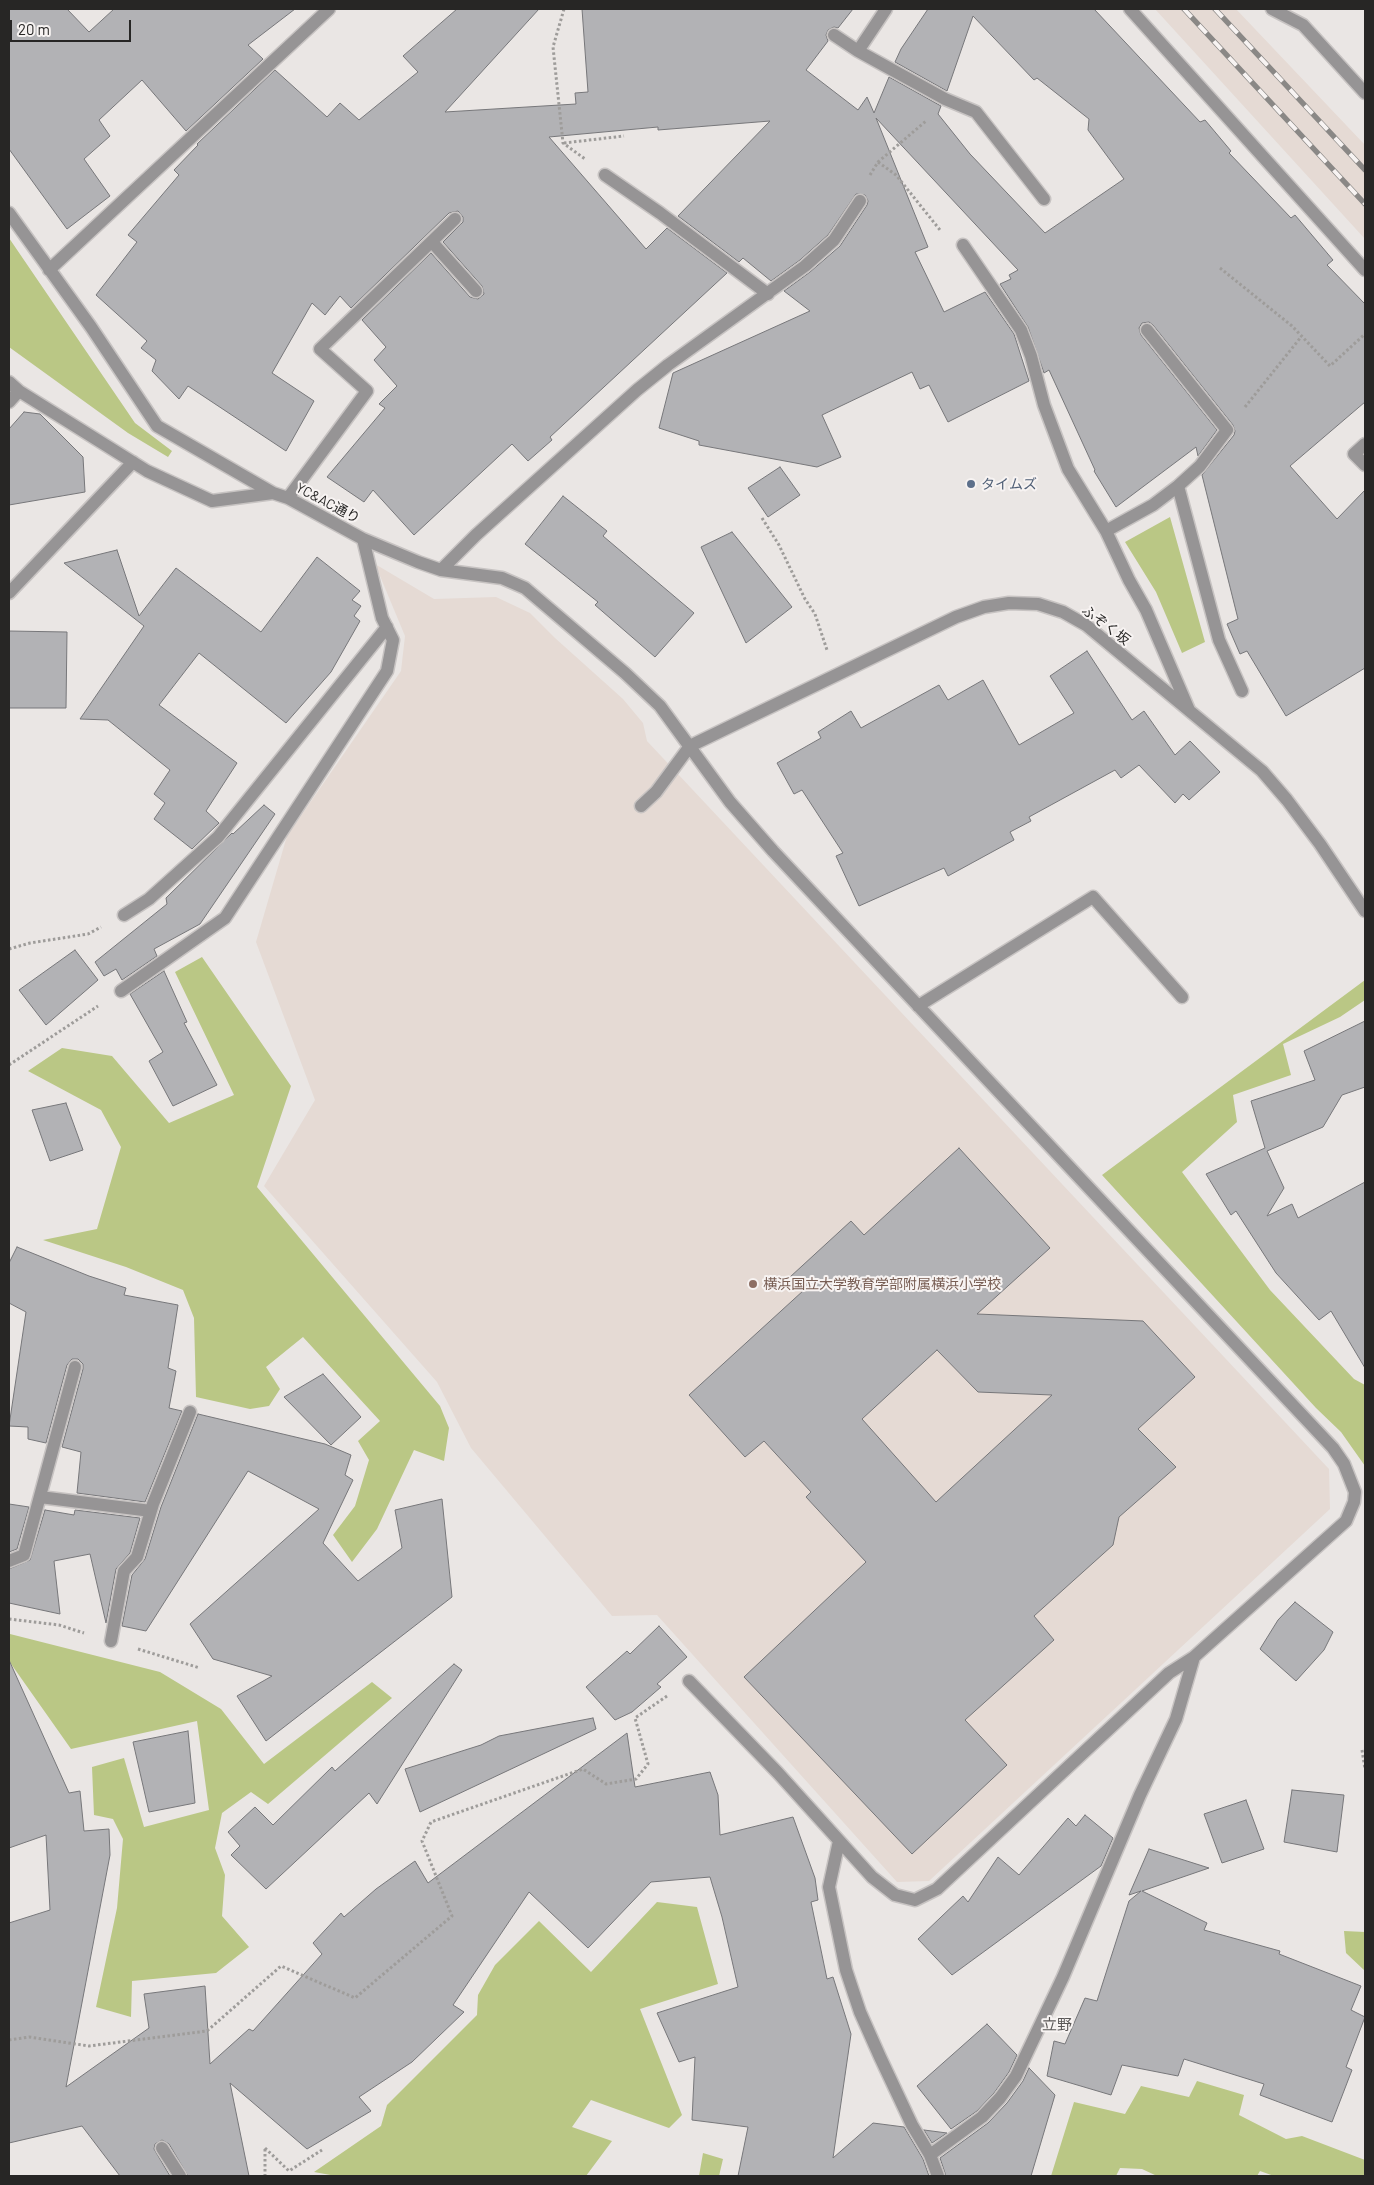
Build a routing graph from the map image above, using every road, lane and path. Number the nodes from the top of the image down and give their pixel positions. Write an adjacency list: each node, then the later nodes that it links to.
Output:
1 (329, 9): 21 (street)
2 (564, 9): 11 (path)
3 (886, 9): 7 (street)
4 (1130, 9): 22 (street)
5 (1272, 9): 8 (street)
6 (834, 35): 7 (street)
7 (858, 51): 14 (street)
8 (1365, 92)
9 (921, 128): 12 (path)
10 (624, 136): 11 (path)
11 (563, 143): 13 (path)
12 (878, 162): 15 (path); 19 (path)
13 (605, 175): 24 (street)
14 (1044, 199)
15 (860, 201): 24 (street)
16 (9, 213): 21 (street, YC&AC通り)
17 (455, 220): 18 (street)
18 (432, 242): 23 (street); 37 (street)
19 (963, 245): 39 (street)
20 (1220, 268): 27 (path)
21 (50, 270): 36 (street, YC&AC通り)
22 (1365, 270)
23 (476, 291)
24 (768, 294): 41 (street)
25 (1147, 330): 31 (street)
26 (1365, 334): 27 (path)
27 (1300, 337): 31 (path)
28 (9, 382): 29 (street)
29 (19, 391): 30 (street); 33 (street)
30 (9, 402)
31 (1227, 430): 35 (street)
32 (1365, 444): 34 (street)
33 (133, 462): 36 (street); 42 (street)
34 (1365, 465)
35 (1178, 486): 39 (street); 45 (street)
36 (273, 493): 37 (street, YC&AC通り)
37 (288, 498): 40 (street, YC&AC通り)
38 (762, 518): 44 (path)
39 (1106, 531): 46 (street)
40 (363, 539): 41 (street, YC&AC通り); 43 (street)
41 (441, 570): 47 (street, YC&AC通り)
42 (9, 593)
43 (387, 627): 50 (street); 52 (street)
44 (835, 676): 46 (street, ふぞく坂); 47 (street, ふぞく坂)
45 (1242, 691)
46 (1190, 713): 49 (street, ふぞく坂)
47 (690, 746): 48 (street); 54 (street, YC&AC通り)
48 (640, 806)
49 (1365, 912)
50 (124, 915): 51 (path)
51 (9, 949)
52 (121, 991): 55 (path)
53 (1182, 997): 54 (street)
54 (918, 1006): 62 (street, YC&AC通り)
55 (9, 1065)
56 (75, 1367): 58 (street)
57 (190, 1412): 59 (street)
58 (40, 1497): 59 (street); 60 (street)
59 (151, 1511): 61 (street)
60 (9, 1561)
61 (111, 1640)
62 (1194, 1657): 66 (street, YC&AC通り); 70 (street)
63 (689, 1682): 66 (street, YC&AC通り); 67 (path)
64 (1362, 1750): 65 (path)
65 (1365, 1769)
66 (839, 1841): 70 (street)
67 (9, 2040)
68 (162, 2148): 71 (street)
69 (322, 2150): 72 (path)
70 (930, 2155): 73 (street)
71 (180, 2176)
72 (265, 2176)
73 (938, 2176)

